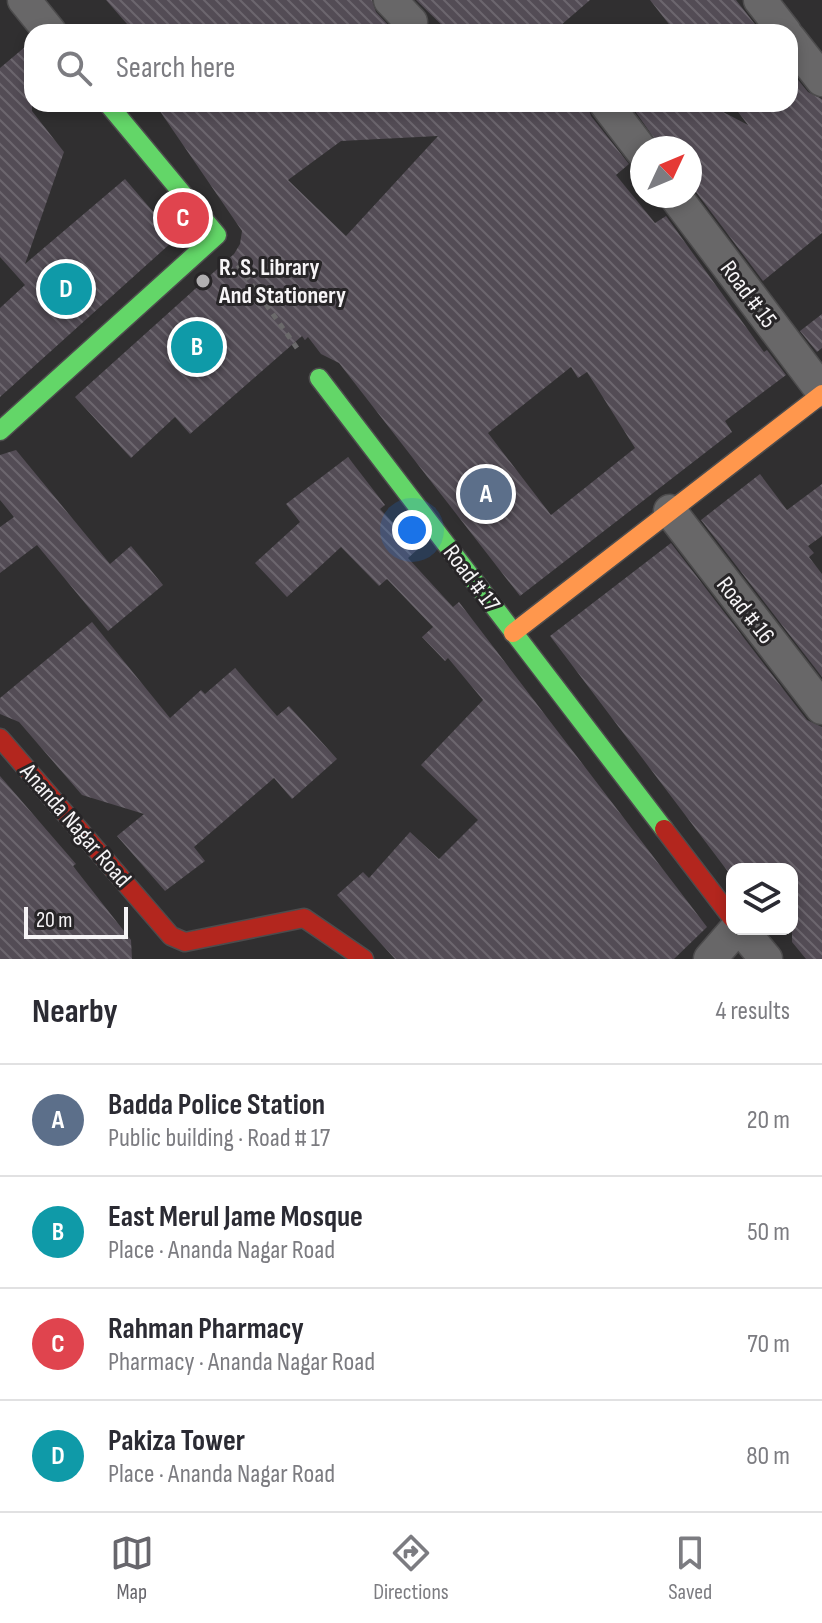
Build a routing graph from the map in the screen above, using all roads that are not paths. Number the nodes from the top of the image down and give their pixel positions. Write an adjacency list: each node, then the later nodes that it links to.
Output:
1 (24, 0): 3 (street)
2 (760, 0): 4 (street)
3 (44, 24)
4 (779, 24)
5 (798, 49): 6 (street)
6 (822, 80)
7 (115, 112): 13 (street)
8 (612, 112): 9 (street)
9 (631, 136)
10 (684, 208): 12 (street, Road # 15)
11 (319, 378): 15 (street, Road # 17)
12 (822, 393): 14 (street)
13 (0, 431)
14 (670, 511): 15 (street); 16 (street, Road # 16)
15 (513, 633): 18 (street, Road # 17)
16 (822, 708)
17 (0, 738): 21 (street, Ananda Nagar Road)
18 (726, 910)
19 (733, 935): 23 (street)
20 (744, 935): 24 (street)
21 (168, 948): 22 (street, Ananda Nagar Road)
22 (364, 959)
23 (710, 959)
24 (766, 959)

